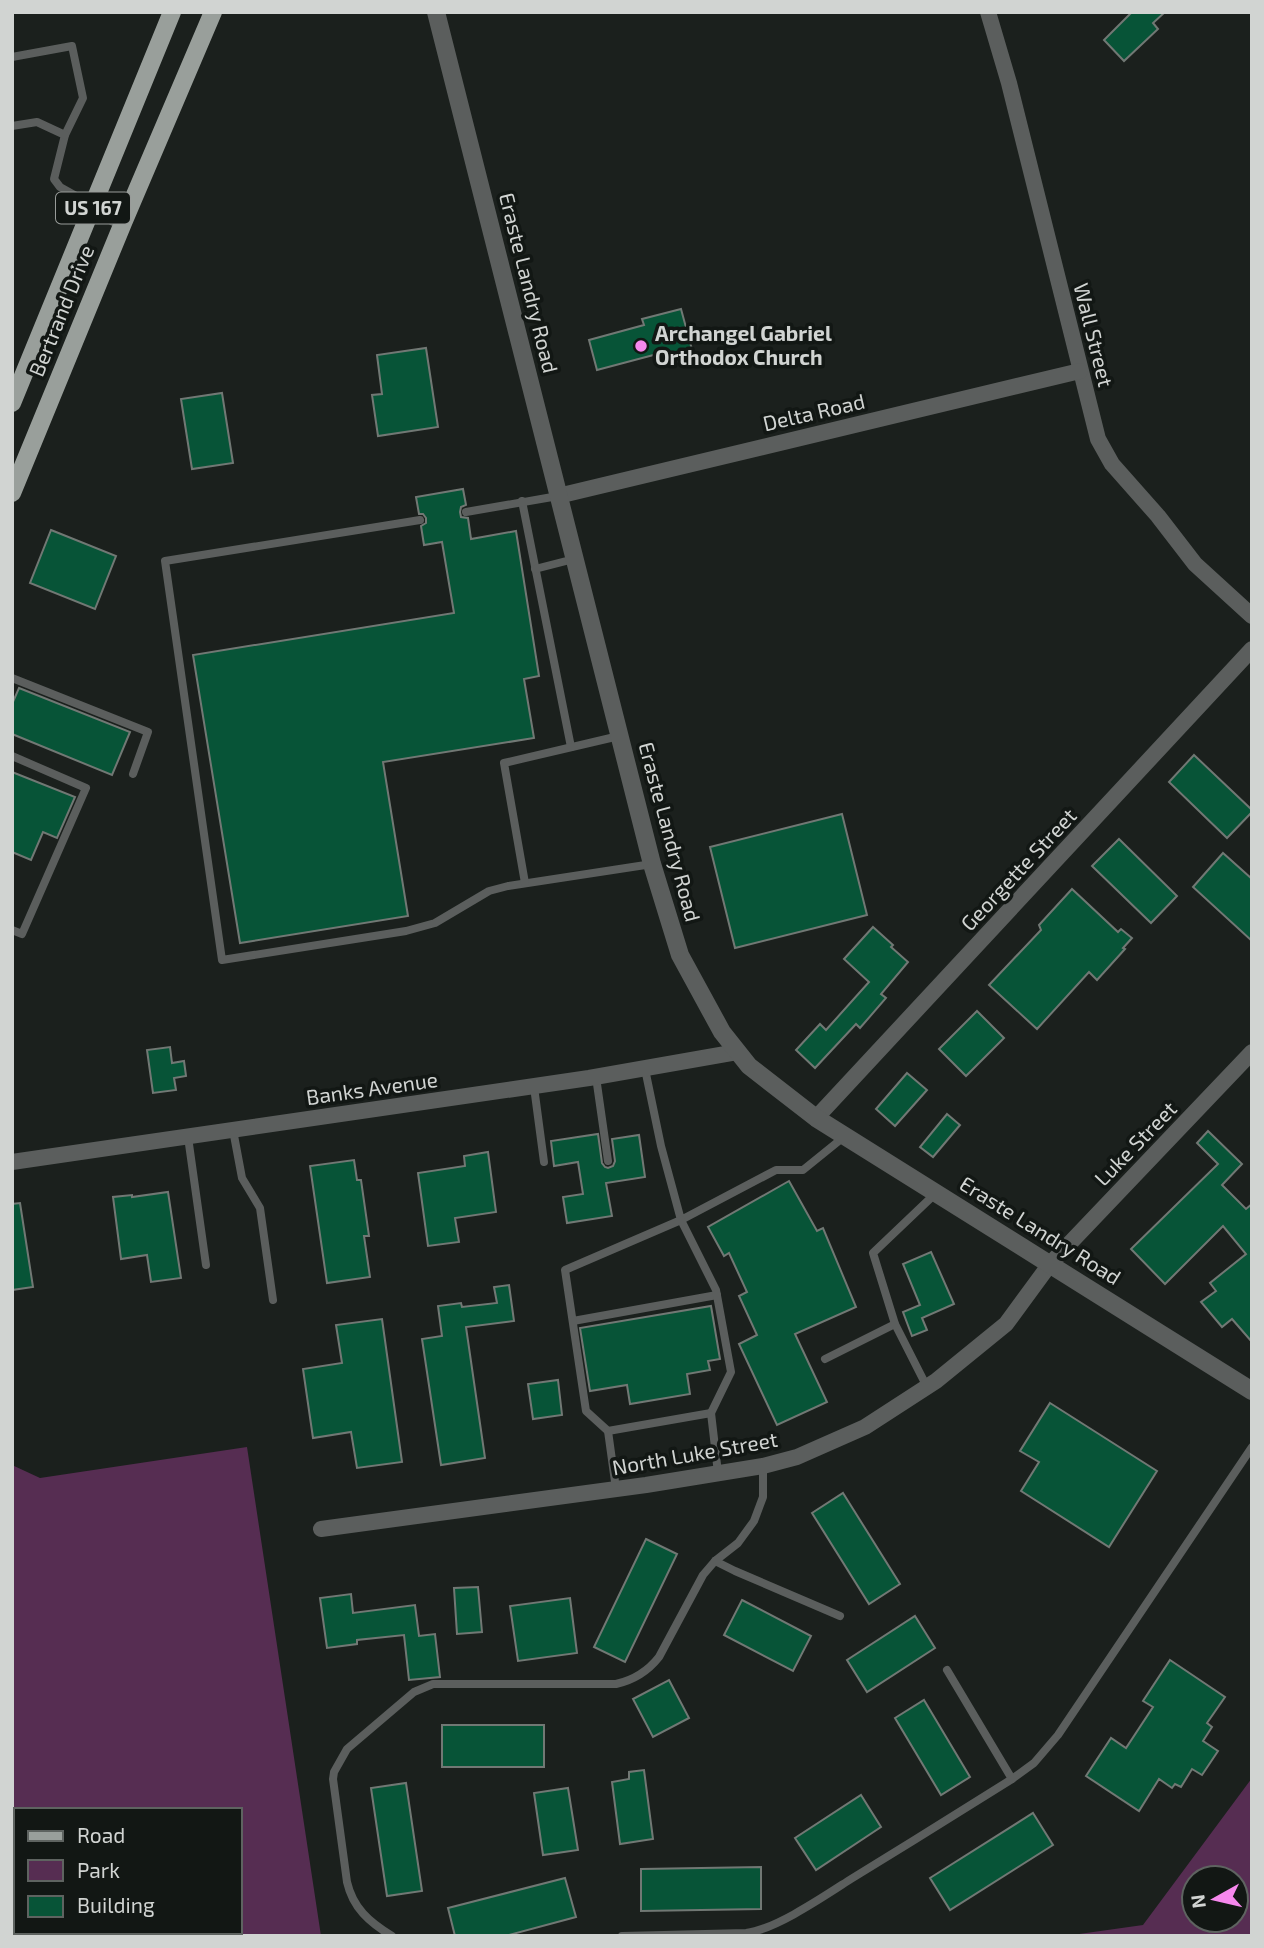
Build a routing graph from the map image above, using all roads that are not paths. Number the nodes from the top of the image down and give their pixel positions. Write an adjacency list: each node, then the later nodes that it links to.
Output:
1 (172, 12): 8 (main road, Bertrand Drive / US 167)
2 (212, 12): 9 (main road, Bertrand Drive / US 167)
3 (436, 12): 13 (street, Eraste Landry Road)
4 (988, 12): 10 (street, Wall Street)
5 (12, 57): 7 (lane)
6 (12, 126): 7 (lane)
7 (65, 135): 8 (lane)
8 (94, 206): 9 (street); 11 (main road, Bertrand Drive / US 167)
9 (123, 223): 12 (main road, Bertrand Drive / US 167)
10 (1080, 371): 13 (street, Delta Road); 19 (street, Wall Street)
11 (12, 403)
12 (12, 494)
13 (558, 496): 14 (lane); 17 (street, Eraste Landry Road)
14 (522, 501): 15 (lane); 18 (lane)
15 (466, 512)
16 (420, 520): 27 (lane)
17 (574, 559): 18 (lane); 22 (street, Eraste Landry Road)
18 (535, 569): 23 (lane)
19 (1252, 616)
20 (1252, 649): 34 (street, Georgette Street)
21 (12, 678): 25 (lane)
22 (619, 736): 23 (lane); 26 (street, Eraste Landry Road)
23 (571, 747): 27 (lane)
24 (12, 756): 28 (lane)
25 (133, 774)
26 (652, 864): 27 (lane); 29 (street, Eraste Landry Road)
27 (525, 883)
28 (12, 930)
29 (737, 1052): 31 (street, Banks Avenue); 34 (street, Eraste Landry Road)
30 (1252, 1052): 43 (street, Luke Street)
31 (645, 1069): 32 (street, Banks Avenue); 42 (lane)
32 (596, 1077): 33 (street, Banks Avenue); 38 (lane)
33 (534, 1087): 35 (street, Banks Avenue); 40 (lane)
34 (816, 1118): 37 (street, Eraste Landry Road)
35 (233, 1130): 36 (street, Banks Avenue); 46 (lane)
36 (188, 1136): 39 (street, Banks Avenue); 44 (lane)
37 (845, 1136): 41 (street, Eraste Landry Road); 42 (lane)
38 (608, 1161)
39 (12, 1162)
40 (544, 1162)
41 (936, 1193): 43 (street, Eraste Landry Road); 48 (lane)
42 (681, 1220): 45 (lane); 47 (lane)
43 (1050, 1264): 50 (street, North Luke Street); 51 (street, Eraste Landry Road)
44 (206, 1265)
45 (716, 1295): 47 (lane); 52 (lane)
46 (273, 1300)
47 (573, 1321): 53 (lane)
48 (895, 1324): 49 (lane); 50 (lane)
49 (825, 1359)
50 (927, 1387): 55 (street, North Luke Street)
51 (1252, 1391)
52 (711, 1413): 53 (lane); 56 (lane)
53 (608, 1432): 57 (lane)
54 (1252, 1447): 62 (lane)
55 (764, 1466): 56 (street, North Luke Street); 59 (lane)
56 (719, 1473): 57 (street, North Luke Street)
57 (616, 1489): 58 (street, North Luke Street)
58 (321, 1529)
59 (715, 1561): 60 (lane); 63 (lane)
60 (840, 1616)
61 (947, 1670): 62 (lane)
62 (1012, 1779): 64 (lane)
63 (392, 1936)
64 (622, 1936)

